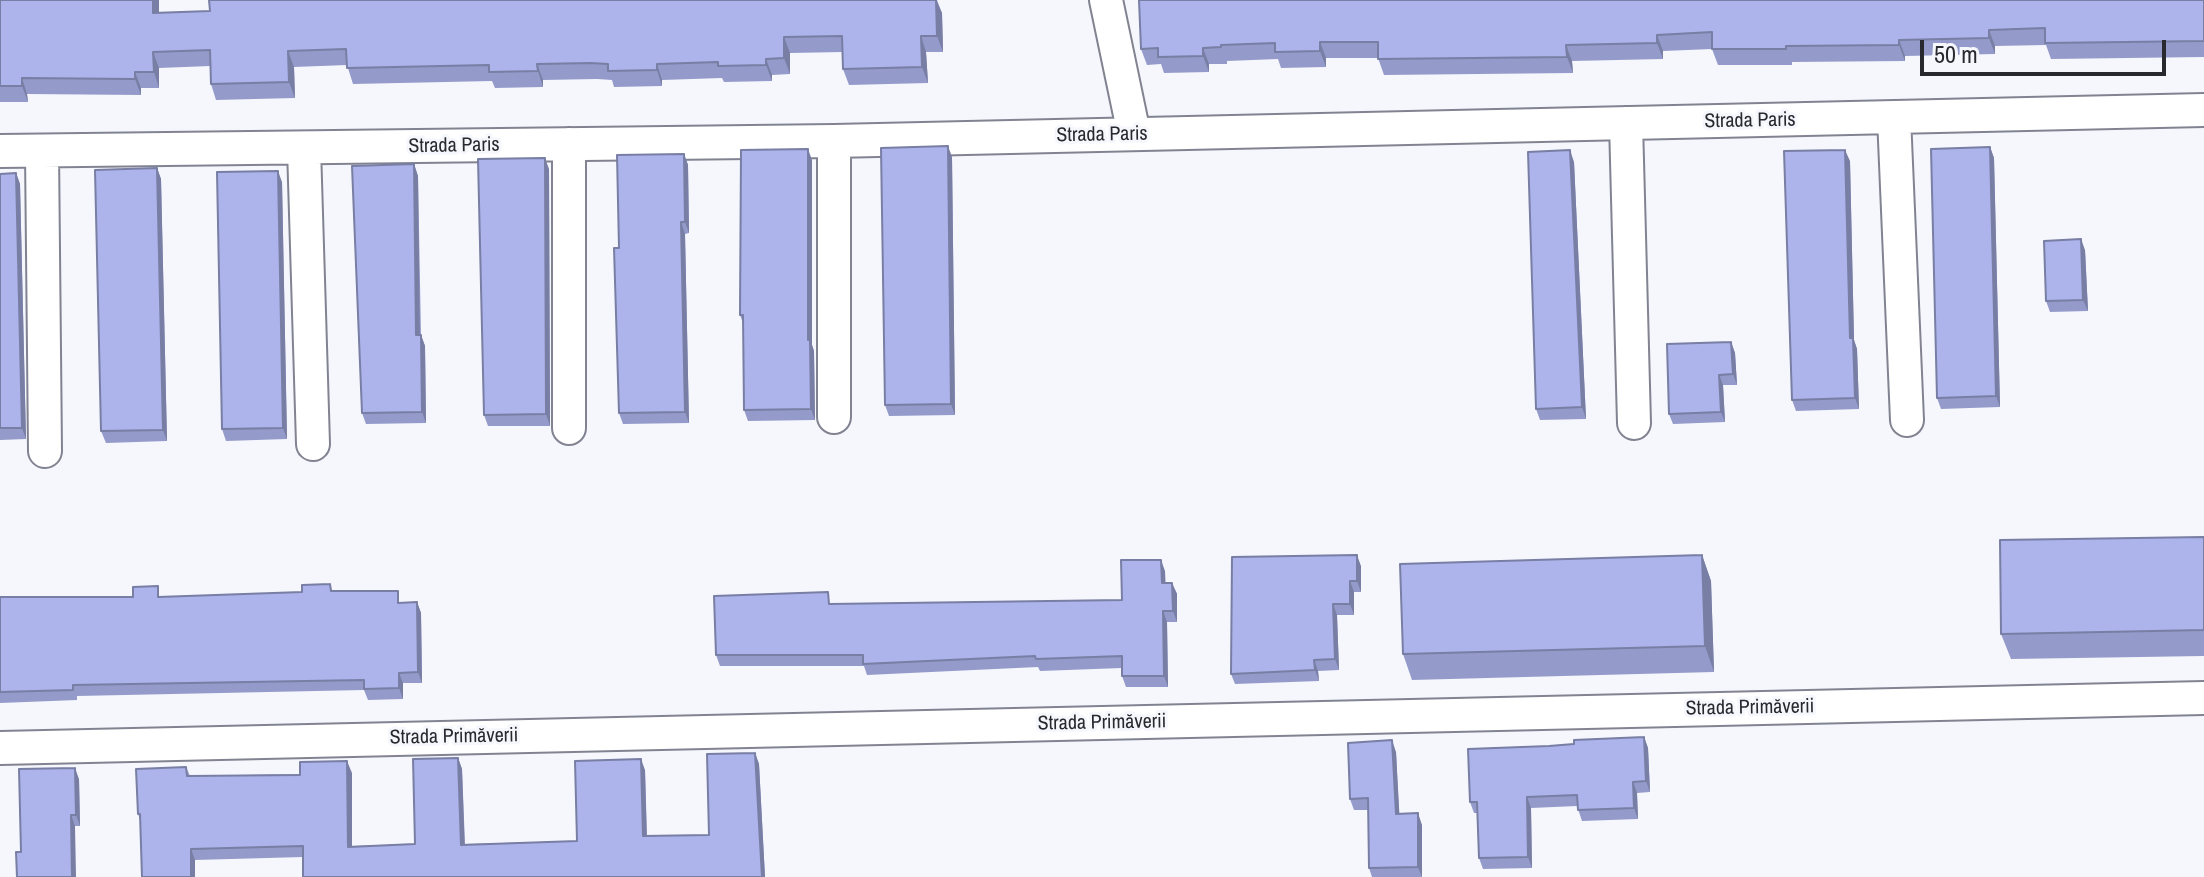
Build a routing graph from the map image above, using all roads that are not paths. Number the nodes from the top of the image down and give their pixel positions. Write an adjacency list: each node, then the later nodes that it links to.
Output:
1 (1106, 0): 5 (street)
2 (2204, 110): 3 (street, Strada Paris)
3 (1894, 117): 4 (street, Strada Paris); 12 (street)
4 (1626, 123): 5 (street, Strada Paris); 13 (street)
5 (1134, 134): 6 (street, Strada Paris)
6 (834, 141): 7 (street, Strada Paris); 11 (street)
7 (569, 144): 8 (street, Strada Paris); 14 (street)
8 (304, 148): 10 (street, Strada Paris); 15 (street)
9 (0, 151): 10 (street, Strada Paris)
10 (42, 151): 16 (street)
11 (834, 417)
12 (1907, 420)
13 (1634, 423)
14 (569, 428)
15 (313, 444)
16 (45, 451)
17 (2204, 698): 18 (street, Strada Primăverii)
18 (0, 748)

